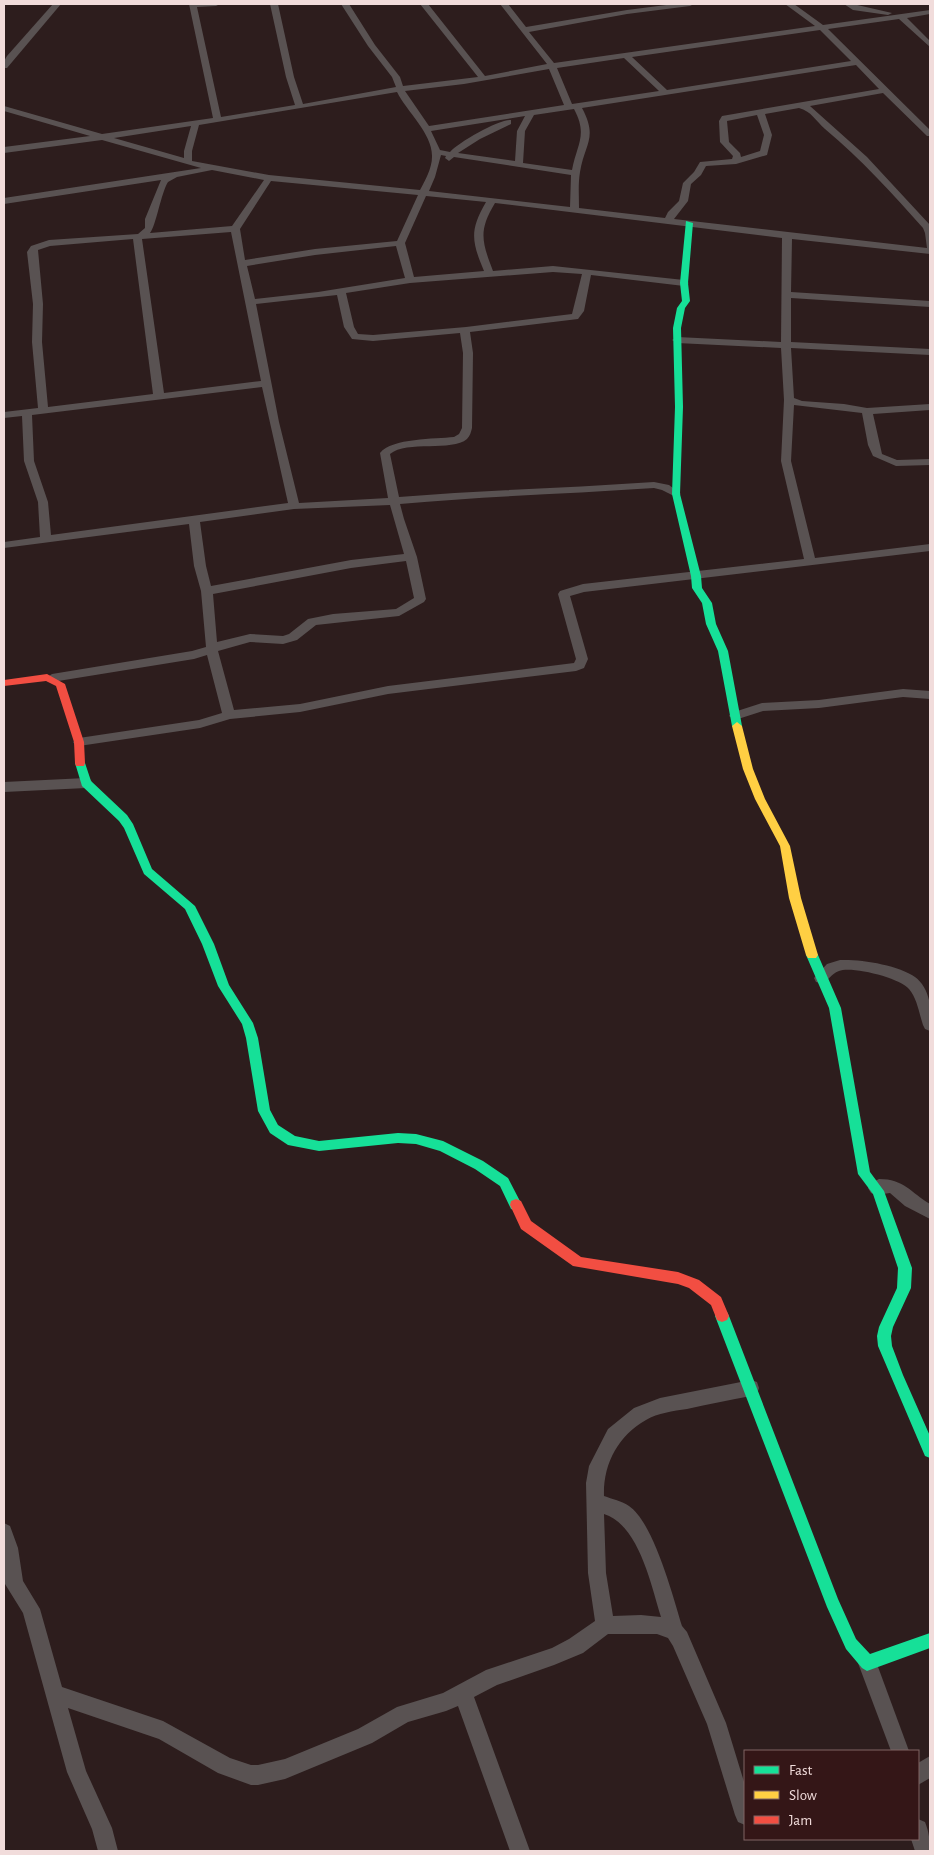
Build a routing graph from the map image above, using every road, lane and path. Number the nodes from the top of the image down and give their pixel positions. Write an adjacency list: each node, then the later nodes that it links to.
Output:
1 (57, 4): 18 (street)
2 (193, 4): 3 (street); 33 (street)
3 (216, 4)
4 (274, 4): 24 (street)
5 (345, 4): 21 (street)
6 (424, 4): 20 (street)
7 (504, 4): 14 (street)
8 (690, 4): 14 (street)
9 (789, 4): 13 (street)
10 (848, 4): 12 (street)
11 (930, 12): 12 (street)
12 (903, 14): 13 (street); 15 (street)
13 (821, 27): 16 (street); 17 (street)
14 (525, 30): 19 (street)
15 (930, 45)
16 (626, 56): 19 (street); 23 (street)
17 (856, 63): 22 (street); 23 (street)
18 (4, 66)
19 (552, 66): 20 (street); 28 (street)
20 (483, 78): 21 (street)
21 (402, 89): 25 (street); 37 (street)
22 (885, 90): 26 (street); 36 (street)
23 (664, 91): 28 (street)
24 (295, 93): 25 (street); 27 (street)
25 (334, 101): 27 (street)
26 (799, 105): 30 (street); 61 (street)
27 (300, 107): 33 (street)
28 (573, 107): 31 (street); 48 (street)
29 (4, 108): 39 (street)
30 (760, 112): 43 (street); 43 (street)
31 (530, 114): 32 (street); 45 (street)
32 (511, 117): 37 (street); 42 (street)
33 (217, 119): 35 (street)
34 (930, 121): 36 (street)
35 (196, 122): 39 (street); 44 (street)
36 (919, 122): 38 (street)
37 (426, 129): 41 (street)
38 (930, 134)
39 (102, 137): 40 (street); 44 (street)
40 (4, 150)
41 (436, 152): 42 (street); 46 (street)
42 (451, 155): 45 (street); 46 (street)
43 (736, 161): 55 (street)
44 (188, 162): 47 (street)
45 (519, 163): 48 (street)
46 (436, 164): 51 (street)
47 (214, 169): 49 (street); 50 (street)
48 (576, 173): 54 (street)
49 (178, 174): 53 (street); 59 (street)
50 (269, 178): 51 (street); 57 (street)
51 (424, 193): 52 (street); 60 (street)
52 (492, 200): 54 (street); 65 (street)
53 (4, 201)
54 (574, 210): 55 (street)
55 (669, 220): 56 (street)
56 (689, 223): 58 (street); 67 (street)
57 (235, 229): 59 (street); 63 (street)
58 (788, 235): 62 (street); 69 (street)
59 (139, 236): 77 (street); 80 (street)
60 (400, 243): 63 (street); 66 (street)
61 (930, 246)
62 (930, 251)
63 (241, 264): 70 (street)
64 (587, 272): 65 (street); 67 (street); 72 (street)
65 (490, 274): 66 (street)
66 (410, 280): 68 (street)
67 (684, 284): 73 (street)
68 (341, 291): 70 (street); 72 (street)
69 (786, 294): 71 (street); 74 (street)
70 (251, 302): 76 (street)
71 (930, 304)
72 (466, 330): 86 (street)
73 (677, 340): 74 (street); 85 (street)
74 (786, 346): 75 (street); 78 (street)
75 (930, 352)
76 (267, 383): 77 (street); 87 (street)
77 (159, 397): 80 (street)
78 (789, 400): 81 (street); 93 (street)
79 (930, 407): 81 (street)
80 (43, 411): 82 (street)
81 (867, 411): 84 (street)
82 (27, 412): 83 (street); 89 (street)
83 (4, 415)
84 (930, 462)
85 (676, 494): 86 (street); 94 (street)
86 (394, 502): 87 (street); 92 (street)
87 (294, 506): 88 (street)
88 (194, 521): 89 (street); 95 (street)
89 (46, 540): 90 (street)
90 (4, 546)
91 (930, 548): 93 (street)
92 (411, 557): 95 (street); 96 (street)
93 (810, 562): 94 (street)
94 (696, 576): 100 (street); 101 (street)
95 (207, 591): 96 (street)
96 (212, 649): 97 (street); 100 (street)
97 (52, 678): 98 (street); 102 (street)
98 (4, 683)
99 (930, 695): 101 (street)
100 (228, 715): 102 (street)
101 (735, 716): 105 (street)
102 (79, 742): 103 (street)
103 (86, 783): 104 (street); 109 (street)
104 (4, 787)
105 (821, 978): 106 (street); 107 (street)
106 (930, 1025)
107 (876, 1188): 108 (street); 110 (street)
108 (930, 1212)
109 (751, 1388): 111 (street); 116 (street)
110 (930, 1451)
111 (595, 1502): 113 (street); 114 (street)
112 (4, 1532): 118 (street)
113 (605, 1625): 114 (street); 117 (street)
114 (674, 1630): 122 (street)
115 (930, 1641): 116 (street)
116 (867, 1663): 119 (street)
117 (463, 1692): 118 (street); 125 (street)
118 (56, 1694): 124 (street)
119 (900, 1750)
120 (930, 1766): 121 (street)
121 (919, 1775)
122 (744, 1812)
123 (919, 1832): 126 (street)
124 (108, 1851)
125 (520, 1851)
126 (925, 1851)

